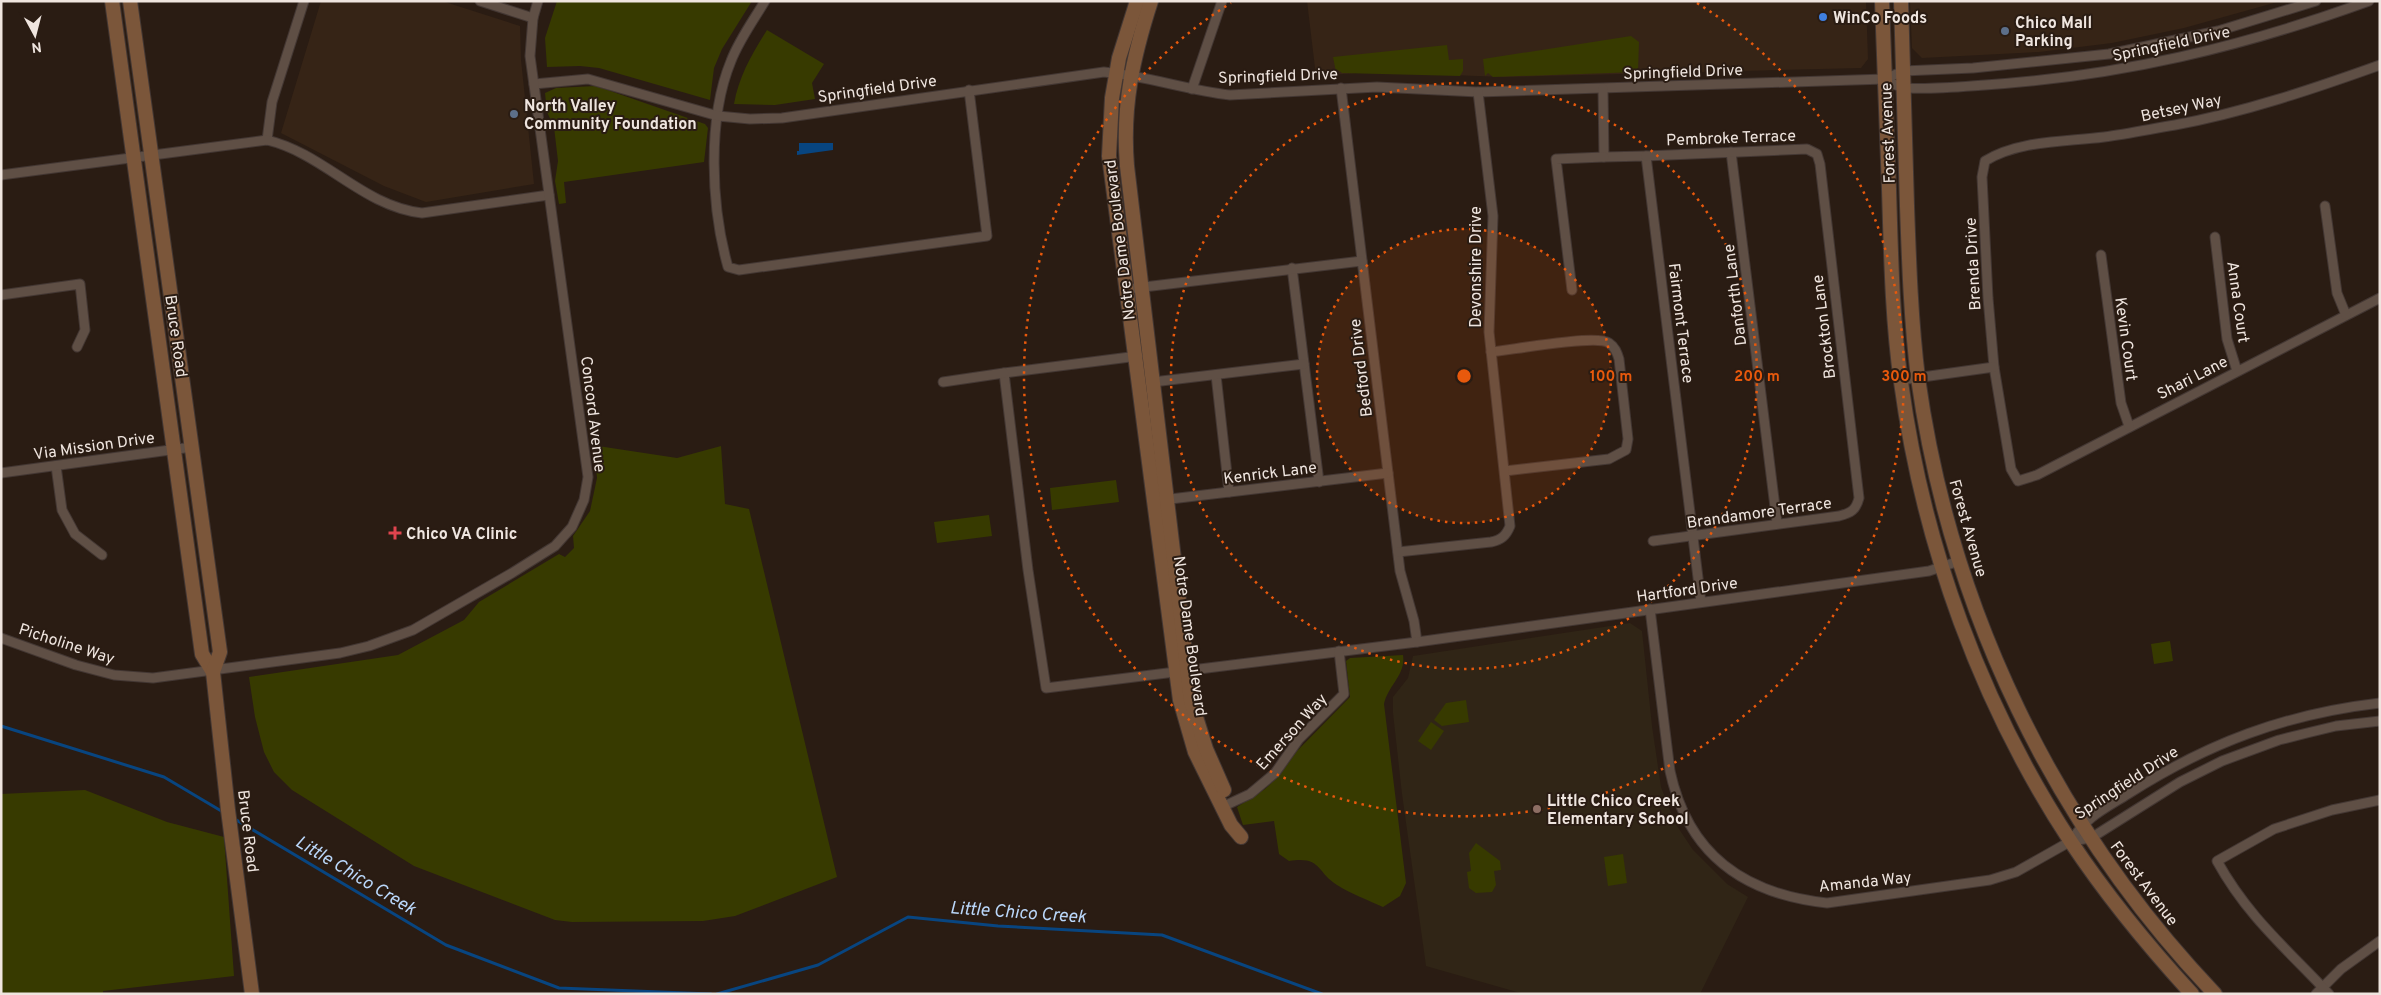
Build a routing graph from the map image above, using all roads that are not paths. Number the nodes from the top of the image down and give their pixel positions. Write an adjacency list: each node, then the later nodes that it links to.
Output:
1 (112, 1): 33 (street, Bruce Road)
2 (130, 1): 31 (street, Bruce Road)
3 (304, 1): 28 (street)
4 (480, 1): 14 (street)
5 (538, 1): 14 (street, Concord Avenue)
6 (765, 1): 27 (street)
7 (1137, 1): 17 (street, Notre Dame Boulevard)
8 (1152, 1): 18 (street, Notre Dame Boulevard)
9 (1222, 1): 23 (street)
10 (1882, 1): 19 (street, Forest Avenue)
11 (1901, 1): 16 (street, Forest Avenue)
12 (2316, 1): 16 (street, Springfield Drive)
13 (2369, 1): 22 (street, Springfield Drive)
14 (533, 18): 20 (street, Concord Avenue)
15 (2380, 65): 35 (street, Betsey Way)
16 (1903, 72): 19 (street, Springfield Drive); 22 (street, Forest Avenue)
17 (1116, 73): 18 (street, Springfield Drive); 25 (street, Springfield Drive); 44 (street, Notre Dame Boulevard)
18 (1130, 75): 23 (street, Springfield Drive); 43 (street, Notre Dame Boulevard)
19 (1885, 79): 22 (street, Springfield Drive); 24 (street, Springfield Drive); 59 (street, Forest Avenue)
20 (534, 84): 27 (street, Springfield Drive); 37 (street, Concord Avenue)
21 (1341, 88): 23 (street, Springfield Drive); 26 (street, Springfield Drive); 41 (street, Bedford Drive)
22 (1903, 88): 58 (street, Forest Avenue)
23 (1192, 89)
24 (1603, 89): 26 (street, Springfield Drive); 34 (street)
25 (969, 90): 27 (street, Springfield Drive); 27 (street)
26 (1478, 92): 50 (street, Devonshire Drive)
27 (718, 116)
28 (266, 140): 31 (street); 37 (street)
29 (1731, 152): 30 (street, Pembroke Terrace); 32 (street, Pembroke Terrace); 74 (street, Danforth Lane)
30 (1816, 154): 72 (street, Brockton Lane)
31 (151, 155): 33 (street); 63 (street, Bruce Road)
32 (1646, 156): 34 (street); 75 (street, Fairmont Terrace)
33 (135, 157): 36 (street); 64 (street, Bruce Road)
34 (1604, 157): 45 (street)
35 (1985, 161): 54 (street, Brenda Drive)
36 (1, 175)
37 (550, 195): 87 (street, Concord Avenue)
38 (2325, 206): 48 (street)
39 (2215, 237): 55 (street, Anna Court)
40 (2101, 255): 62 (street, Kevin Court)
41 (1362, 261): 42 (street); 68 (street, Bedford Drive)
42 (1292, 268): 43 (street); 53 (street)
43 (1142, 287): 44 (street); 51 (street, Notre Dame Boulevard)
44 (1126, 288): 52 (street, Notre Dame Boulevard)
45 (1572, 290)
46 (1, 295): 49 (street)
47 (2380, 298): 48 (street, Shari Lane)
48 (2346, 315): 55 (street, Shari Lane)
49 (77, 347)
50 (1491, 352): 66 (street, Devonshire Drive); 66 (street)
51 (1150, 354): 52 (street); 61 (street, Notre Dame Boulevard)
52 (1136, 356): 56 (street); 73 (street, Notre Dame Boulevard)
53 (1304, 364): 57 (street); 70 (street)
54 (1994, 367): 58 (street); 69 (street, Brenda Drive)
55 (2237, 371): 62 (street, Shari Lane)
56 (1004, 373): 60 (street); 86 (street, Hartford Drive)
57 (1216, 375): 61 (street); 71 (street)
58 (1918, 378): 59 (street); 79 (street, Forest Avenue)
59 (1901, 380): 80 (street, Forest Avenue)
60 (944, 382)
61 (1153, 382): 73 (street, Notre Dame Boulevard)
62 (2129, 426): 69 (street, Shari Lane)
63 (192, 447): 64 (street, Via Mission Drive); 87 (street, Bruce Road)
64 (175, 449): 65 (street, Via Mission Drive); 87 (street, Bruce Road)
65 (56, 466): 67 (street, Via Mission Drive); 78 (street)
66 (1505, 471): 77 (street, Devonshire Drive)
67 (1, 473)
68 (1388, 474): 70 (street, Kenrick Lane); 77 (street, Bedford Drive)
69 (2018, 481)
70 (1319, 482): 71 (street, Kenrick Lane)
71 (1229, 492): 73 (street, Kenrick Lane)
72 (1859, 498): 74 (street, Brandamore Terrace)
73 (1161, 500): 86 (street, Notre Dame Boulevard)
74 (1777, 523): 75 (street, Brandamore Terrace)
75 (1693, 536): 76 (street, Brandamore Terrace); 81 (street, Fairmont Terrace)
76 (1653, 541)
77 (1398, 552): 84 (street, Bedford Drive)
78 (102, 555)
79 (1959, 561): 80 (street, Hartford Drive); 92 (street, Forest Avenue)
80 (1942, 567): 81 (street, Hartford Drive); 94 (street, Forest Avenue)
81 (1701, 602): 82 (street, Hartford Drive)
82 (1650, 609): 84 (street, Hartford Drive); 94 (street, Amanda Way)
83 (1, 638): 87 (street, Picholine Way)
84 (1417, 642): 85 (street, Hartford Drive)
85 (1340, 652): 86 (street, Hartford Drive); 91 (street, Emerson Way)
86 (1182, 671): 91 (street, Notre Dame Boulevard)
87 (214, 672): 97 (street, Bruce Road)
88 (2380, 704): 92 (street, Springfield Drive)
89 (2380, 721): 93 (street, Springfield Drive)
90 (2380, 800): 96 (street)
91 (1226, 805)
92 (2082, 824): 93 (street, Forest Avenue); 94 (street, Springfield Drive)
93 (2091, 838): 94 (street, Springfield Drive); 99 (street, Forest Avenue)
94 (2071, 841): 98 (street, Forest Avenue)
95 (2380, 941): 96 (street)
96 (2323, 992)
97 (252, 994)
98 (2192, 994)
99 (2215, 994)

